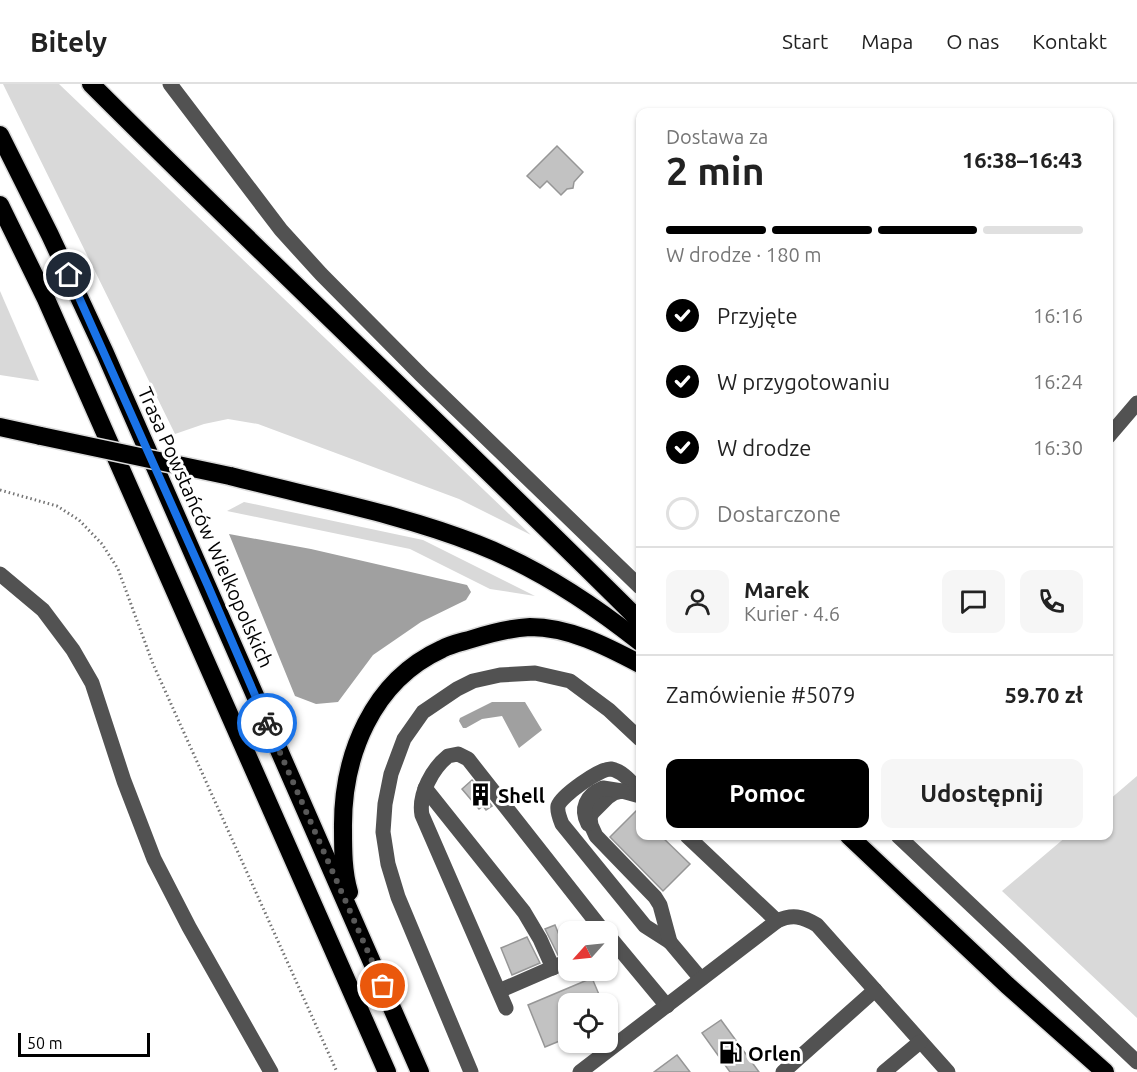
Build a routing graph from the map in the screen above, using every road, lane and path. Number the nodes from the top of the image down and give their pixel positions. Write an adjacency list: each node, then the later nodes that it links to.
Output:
1 (91, 84): 11 (highway)
2 (170, 84): 10 (street)
3 (0, 135): 24 (highway, Trasa Powstańców Wielkopolskich)
4 (0, 206): 38 (highway)
5 (1137, 403): 7 (street)
6 (0, 427): 12 (highway, bridge)
7 (1113, 430)
8 (0, 490): 37 (path)
9 (0, 574): 36 (street)
10 (636, 583)
11 (636, 617)
12 (636, 639)
13 (636, 662): 24 (highway)
14 (636, 735): 40 (street)
15 (425, 788): 21 (street); 27 (street); 30 (street)
16 (636, 788): 23 (street)
17 (636, 795): 23 (street)
18 (691, 840): 22 (street)
19 (853, 840): 44 (highway)
20 (902, 840): 34 (street)
21 (595, 921)
22 (777, 921): 28 (street); 29 (street)
23 (670, 942): 28 (street)
24 (364, 943): 39 (highway, Trasa Powstańców Wielkopolskich)
25 (618, 953): 31 (street)
26 (558, 966): 27 (street)
27 (553, 968): 30 (street)
28 (701, 979): 31 (street)
29 (875, 990): 33 (street); 41 (street)
30 (499, 991): 32 (street)
31 (667, 1006): 35 (street)
32 (506, 1008)
33 (920, 1042): 42 (street); 43 (street)
34 (1137, 1062)
35 (591, 1069)
36 (271, 1072)
37 (337, 1072)
38 (387, 1072)
39 (420, 1072)
40 (471, 1072)
41 (783, 1072)
42 (885, 1072)
43 (948, 1072)
44 (1105, 1072)

